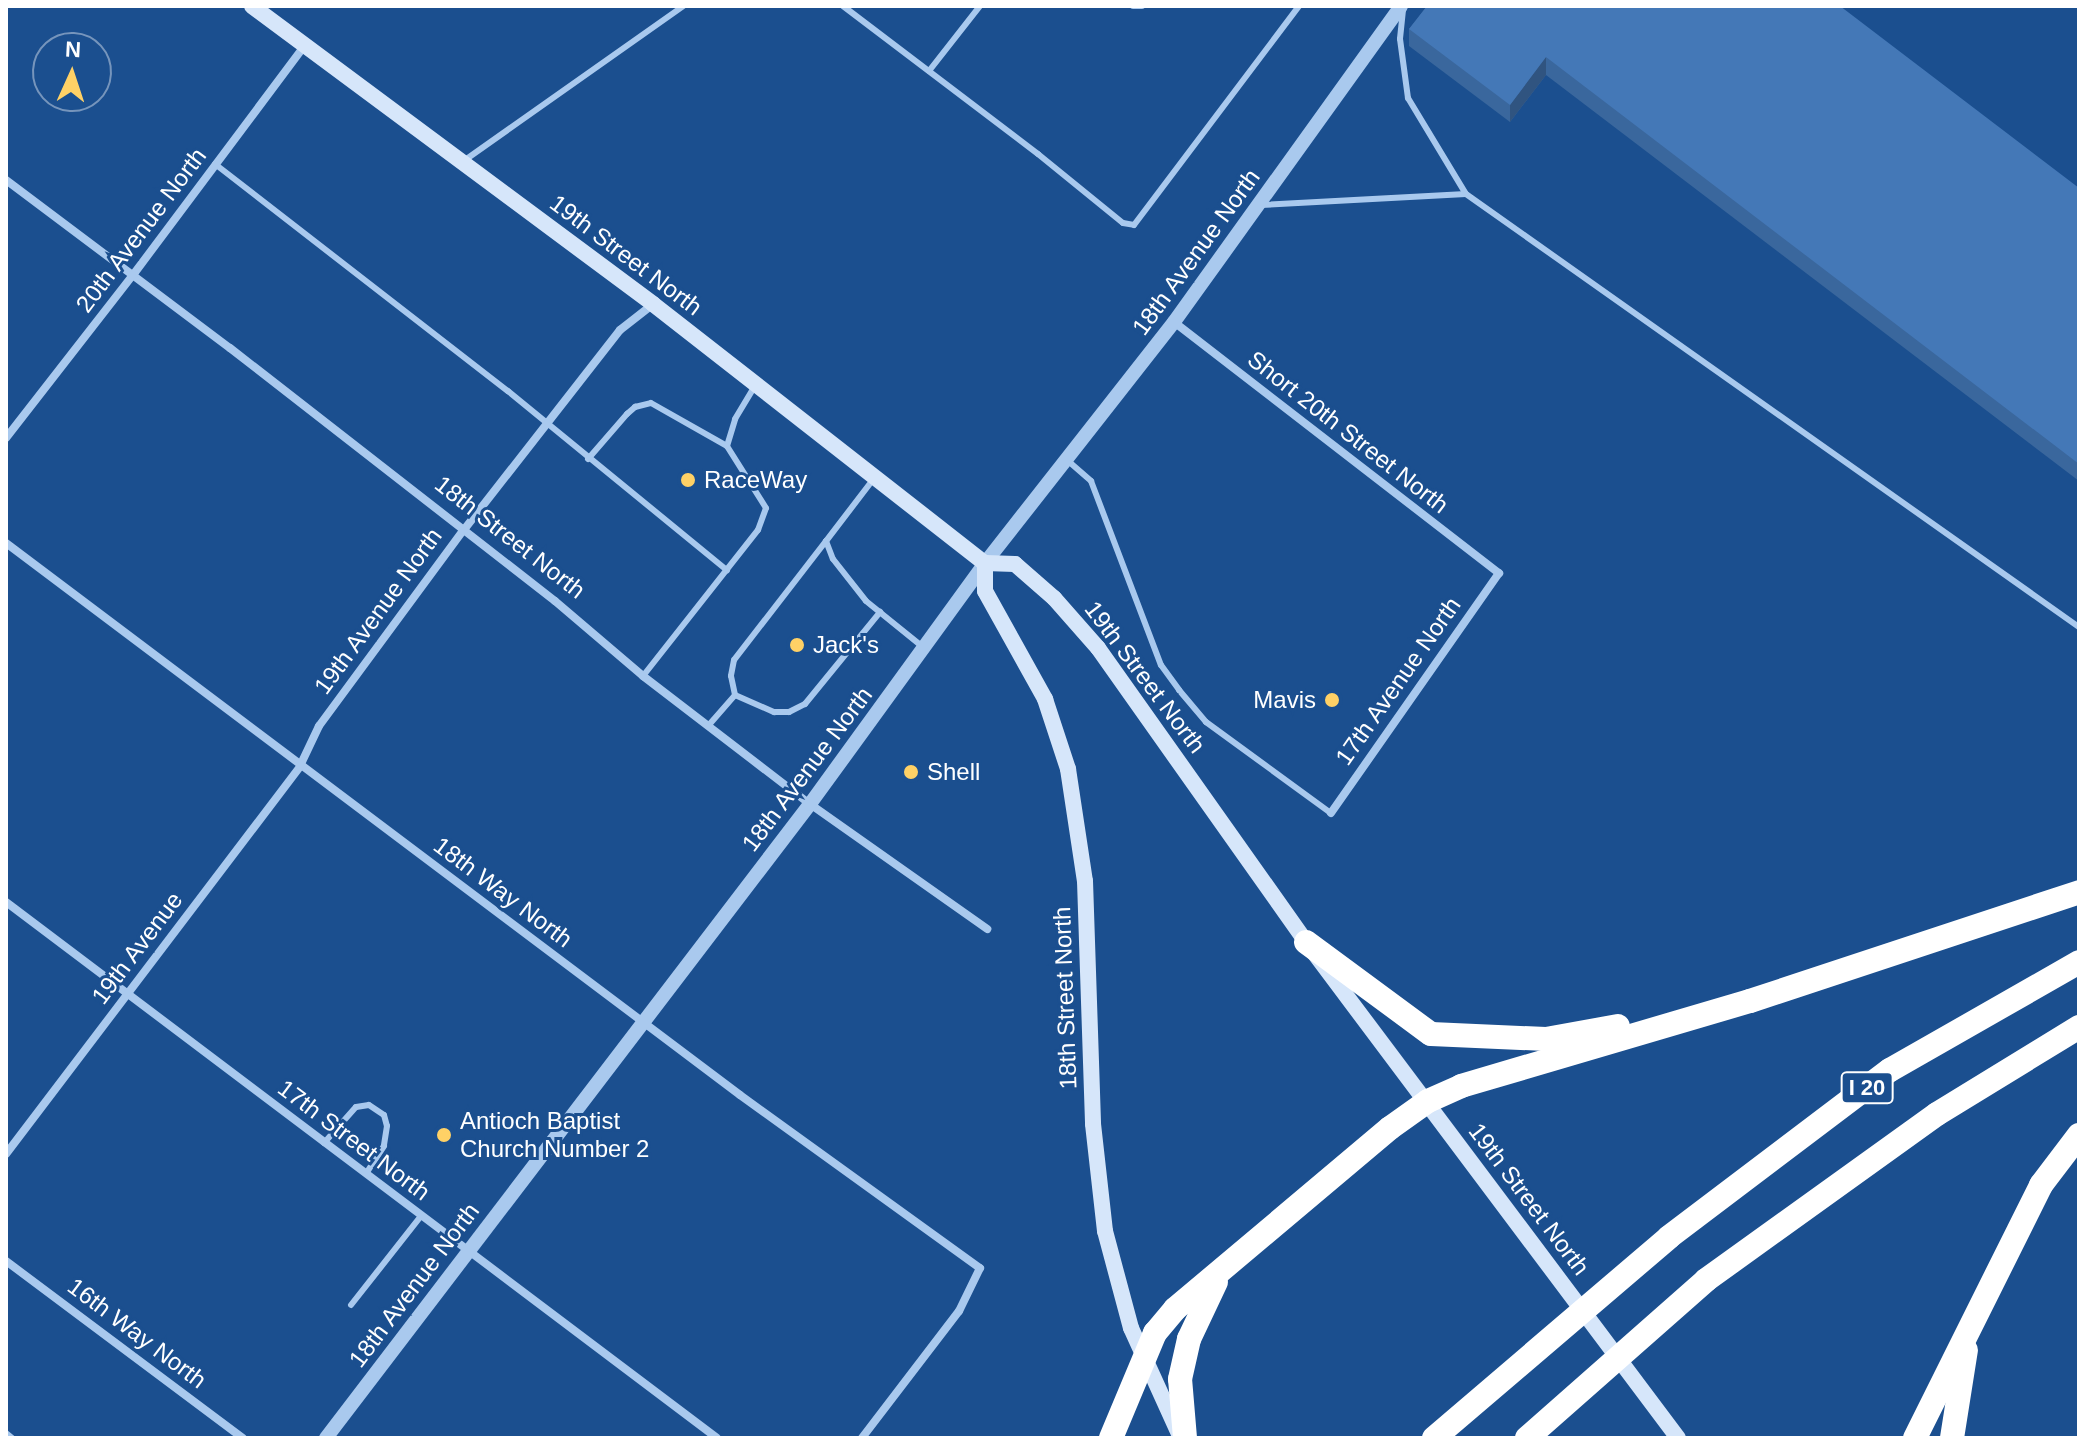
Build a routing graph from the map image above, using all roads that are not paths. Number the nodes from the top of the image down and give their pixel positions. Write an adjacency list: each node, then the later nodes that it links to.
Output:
1 (252, 6): 9 (main road, 19th Street North)
2 (843, 6): 10 (lane)
3 (980, 6): 10 (lane)
4 (1133, 6): 5 (lane)
5 (1142, 6)
6 (1299, 6): 10 (lane)
7 (1402, 6): 14 (lane); 15 (street, 18th Avenue North)
8 (680, 7): 11 (lane)
9 (305, 45): 11 (main road, 19th Street North); 12 (street, 20th Avenue North)
10 (929, 71)
11 (462, 162): 17 (main road, 19th Street North)
12 (215, 164): 16 (street, 20th Avenue North); 20 (lane)
13 (6, 180): 16 (street, 18th Street North)
14 (1466, 194): 15 (lane); 33 (lane)
15 (1257, 206): 18 (street, 18th Avenue North)
16 (133, 275): 21 (street, 20th Avenue North); 26 (street, 18th Street North)
17 (653, 304): 19 (main road, 19th Street North); 20 (street, 19th Avenue North)
18 (1174, 322): 24 (street, 18th Avenue North); 31 (street, Short 20th Street North)
19 (756, 384): 22 (lane); 25 (main road, 19th Street North)
20 (547, 426): 23 (lane); 26 (street, 19th Avenue North)
21 (6, 438)
22 (727, 446): 23 (lane); 30 (lane)
23 (588, 459): 30 (lane)
24 (1067, 460): 29 (street, 18th Avenue North); 40 (lane)
25 (875, 477): 27 (lane); 29 (main road, 19th Street North)
26 (463, 531): 35 (street, 18th Street North); 38 (street, 19th Avenue North)
27 (826, 541): 32 (lane); 36 (lane)
28 (6, 543): 38 (street, 18th Way North)
29 (985, 563): 34 (street, 18th Avenue North); 44 (main road, 19th Street North); 61 (main road, 18th Street North)
30 (727, 570): 35 (lane)
31 (1499, 573): 40 (street, 17th Avenue North)
32 (880, 612): 34 (lane); 36 (lane)
33 (2079, 627)
34 (924, 648): 39 (street, 18th Avenue North)
35 (643, 676): 37 (street, 18th Street North)
36 (735, 695): 37 (lane)
37 (708, 726): 39 (street, 18th Street North)
38 (300, 766): 46 (street, 19th Avenue); 48 (street, 18th Way North)
39 (810, 804): 43 (street, 18th Street North); 48 (street, 18th Avenue North)
40 (1331, 813)
41 (2079, 892): 47 (highway)
42 (6, 902): 46 (street, 17th Street North)
43 (987, 929)
44 (1306, 942): 47 (highway); 50 (main road, 19th Street North)
45 (2079, 962): 70 (highway, I 20, bridge)
46 (126, 994): 52 (street, 17th Street North); 53 (street, 19th Avenue)
47 (1750, 1001): 50 (highway)
48 (643, 1020): 56 (street, 18th Avenue North); 67 (street, 18th Way North)
49 (2079, 1027): 71 (highway, I 20, bridge)
50 (1428, 1101): 58 (highway); 72 (main road, 19th Street North)
51 (2079, 1135): 60 (highway)
52 (324, 1143): 54 (street, 17th Street North); 54 (lane)
53 (6, 1154)
54 (366, 1174): 55 (street, 17th Street North)
55 (421, 1216): 56 (street, 17th Street North); 59 (lane)
56 (468, 1251): 65 (street, 18th Avenue North); 66 (street, 17th Street North)
57 (6, 1261): 64 (street, 16th Way North)
58 (1219, 1276): 61 (highway); 69 (highway)
59 (351, 1305)
60 (1971, 1325): 73 (highway); 74 (highway)
61 (1144, 1357): 68 (highway); 69 (main road, 18th Street North)
62 (6, 1433): 63 (lane)
63 (12, 1438)
64 (243, 1438)
65 (326, 1438)
66 (717, 1438)
67 (862, 1438)
68 (1111, 1438)
69 (1183, 1438)
70 (1434, 1438)
71 (1527, 1438)
72 (1678, 1438)
73 (1915, 1438)
74 (1952, 1438)

